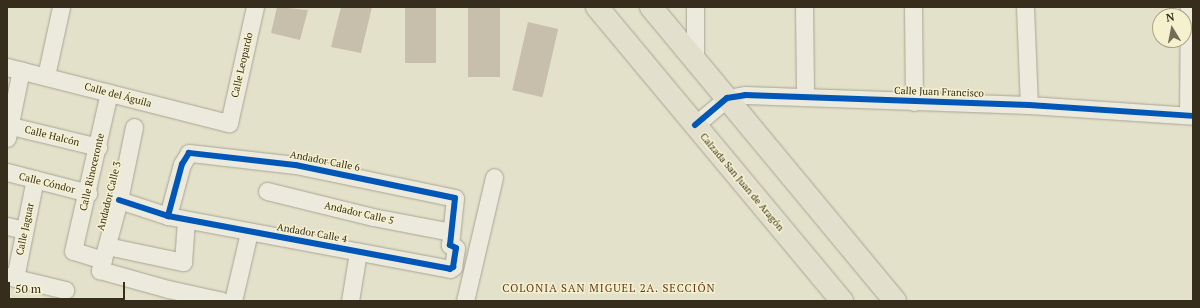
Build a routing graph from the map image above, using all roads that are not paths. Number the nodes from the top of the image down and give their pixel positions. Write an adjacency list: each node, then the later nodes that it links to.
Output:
1 (61, 7): 12 (street)
2 (256, 7): 19 (street, Calle Leopardo)
3 (597, 7): 20 (main road, Calzada San Juan de Aragón)
4 (651, 7): 10 (main road)
5 (695, 7): 10 (street)
6 (804, 7): 14 (street)
7 (913, 7): 16 (street)
8 (1025, 7): 17 (street)
9 (1189, 7): 18 (street)
10 (695, 58): 15 (main road)
11 (14, 68): 12 (street, Calle del Águila); 21 (street)
12 (46, 76): 13 (street, Calle del Águila)
13 (109, 93): 19 (street, Calle del Águila); 23 (street, Calle Rinoceronte)
14 (805, 96): 15 (street, Calle Juan Francisco); 16 (street, Calle Juan Francisco)
15 (727, 98): 20 (street); 45 (main road)
16 (914, 102): 17 (street, Calle Juan Francisco)
17 (1029, 105): 18 (street, Calle Juan Francisco)
18 (1191, 115)
19 (229, 123)
20 (695, 125): 44 (main road, Calzada San Juan de Aragón)
21 (8, 129): 23 (street, Calle Halcón)
22 (137, 139): 29 (street, Andador Calle 3)
23 (98, 147): 28 (street, Calle Rinoceronte)
24 (7, 172): 26 (street, Calle Cóndor)
25 (494, 177): 43 (street)
26 (35, 180): 28 (street, Calle Cóndor); 33 (street, Calle Jaguar)
27 (267, 191): 35 (street, Andador Calle 5)
28 (88, 193): 37 (street, Calle Rinoceronte)
29 (120, 200): 30 (street, Andador Calle 4); 37 (street, Andador Calle 3)
30 (168, 216): 31 (street, Andador Calle 4); 35 (street, Andador Calle 6)
31 (186, 220): 34 (street, Andador Calle 4); 37 (street)
32 (7, 226): 33 (street)
33 (24, 230): 38 (street, Calle Jaguar)
34 (249, 232): 36 (street, Andador Calle 4); 41 (street)
35 (451, 232): 36 (street, Andador Calle 4)
36 (358, 252): 42 (street)
37 (103, 258): 40 (street)
38 (11, 277): 39 (street)
39 (65, 290)
40 (222, 301)
41 (233, 301)
42 (350, 301)
43 (465, 301)
44 (842, 301)
45 (895, 301)

